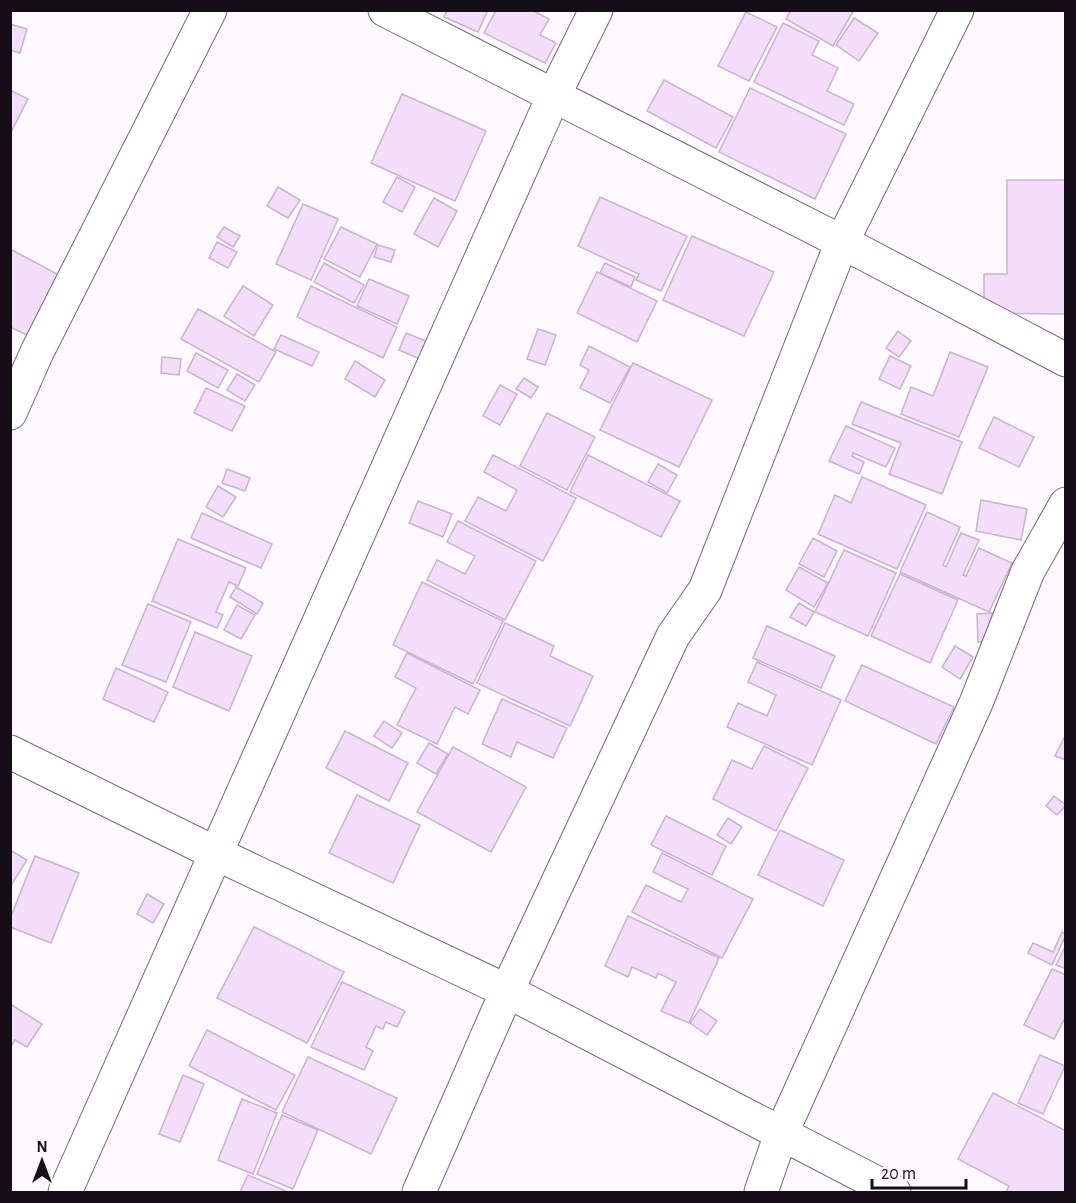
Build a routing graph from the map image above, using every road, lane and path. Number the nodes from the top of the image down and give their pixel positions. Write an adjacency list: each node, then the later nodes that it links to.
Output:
1 (210, 10): 8 (street)
2 (385, 10): 5 (street)
3 (596, 10): 5 (street)
4 (957, 10): 6 (street)
5 (554, 98): 6 (street); 11 (street)
6 (843, 242): 7 (street); 12 (street)
7 (1065, 360)
8 (10, 413)
9 (1065, 504): 13 (street)
10 (10, 752): 11 (street)
11 (217, 854): 12 (street); 14 (street)
12 (507, 991): 13 (street); 15 (street)
13 (781, 1134): 16 (street); 17 (street)
14 (65, 1192)
15 (419, 1192)
16 (761, 1192)
17 (894, 1192)

